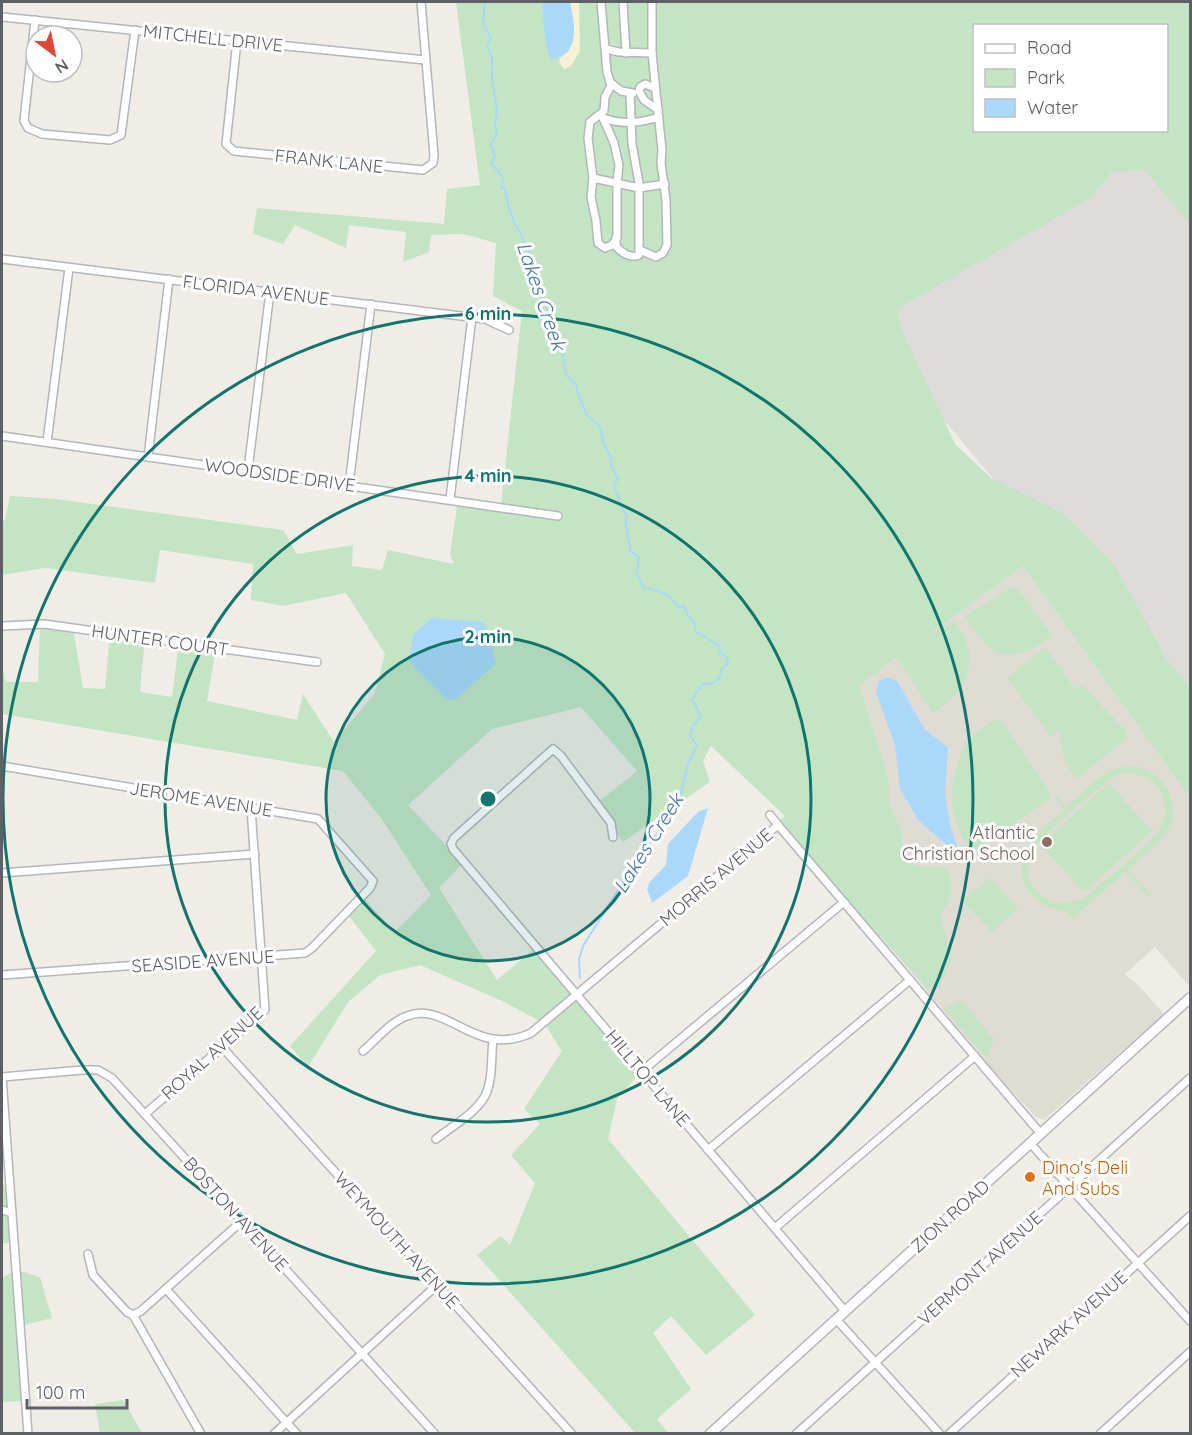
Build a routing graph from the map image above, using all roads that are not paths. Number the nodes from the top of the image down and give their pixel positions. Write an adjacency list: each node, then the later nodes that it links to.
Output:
1 (421, 2): 12 (street)
2 (601, 2): 9 (street)
3 (623, 2): 10 (street)
4 (652, 2): 11 (street)
5 (2, 17): 6 (street, MITCHELL DRIVE)
6 (34, 20): 7 (street, MITCHELL DRIVE); 7 (street)
7 (135, 30): 8 (street, MITCHELL DRIVE)
8 (237, 41): 12 (street, MITCHELL DRIVE); 12 (street, FRANK LANE)
9 (606, 49): 10 (street); 13 (street)
10 (627, 53): 11 (street)
11 (652, 53): 14 (street)
12 (425, 60)
13 (610, 82): 16 (street); 18 (street)
14 (655, 88): 15 (street); 17 (street)
15 (639, 92): 16 (street); 17 (street)
16 (630, 93): 19 (street)
17 (658, 113): 19 (street); 22 (street)
18 (602, 116): 19 (street); 20 (street); 21 (street)
19 (630, 123): 23 (street)
20 (593, 178): 21 (street); 24 (street)
21 (617, 183): 23 (street); 24 (street)
22 (665, 184): 23 (street); 25 (street)
23 (639, 188): 25 (street)
24 (617, 238): 25 (street)
25 (640, 250)
26 (2, 259): 27 (street, FLORIDA AVENUE)
27 (69, 268): 28 (street, FLORIDA AVENUE); 34 (street)
28 (169, 279): 29 (street, FLORIDA AVENUE); 35 (street)
29 (270, 292): 30 (street, FLORIDA AVENUE); 36 (street)
30 (371, 304): 31 (street, FLORIDA AVENUE); 37 (street)
31 (472, 317): 32 (street, FLORIDA AVENUE); 38 (street)
32 (509, 330)
33 (2, 436): 34 (street, WOODSIDE DRIVE)
34 (47, 442): 35 (street, WOODSIDE DRIVE)
35 (148, 457): 36 (street, WOODSIDE DRIVE)
36 (248, 470): 37 (street, WOODSIDE DRIVE)
37 (349, 485): 38 (street, WOODSIDE DRIVE)
38 (450, 499): 39 (street, WOODSIDE DRIVE)
39 (558, 516)
40 (2, 626): 41 (street, HUNTER COURT)
41 (317, 662)
42 (2, 766): 43 (street, JEROME AVENUE)
43 (251, 808): 47 (street, ROYAL AVENUE); 49 (street, JEROME AVENUE)
44 (770, 815): 45 (street)
45 (778, 825): 50 (street, MORRIS AVENUE); 54 (street, MORRIS AVENUE)
46 (613, 837): 54 (street, HILLTOP LANE)
47 (255, 854): 48 (street); 51 (street, ROYAL AVENUE)
48 (2, 873)
49 (373, 881): 51 (street, SEASIDE AVENUE)
50 (844, 902): 53 (street, MORRIS AVENUE); 60 (street)
51 (263, 956): 52 (street, SEASIDE AVENUE); 57 (street, ROYAL AVENUE)
52 (2, 975)
53 (910, 980): 59 (street, MORRIS AVENUE); 67 (street)
54 (577, 995): 56 (street, MORRIS AVENUE); 60 (street, HILLTOP LANE)
55 (1191, 998): 64 (street, ZION ROAD)
56 (493, 1040): 58 (street); 65 (street)
57 (222, 1047): 63 (street, ROYAL AVENUE); 76 (street, WEYMOUTH AVENUE)
58 (363, 1051)
59 (975, 1056): 64 (street, MORRIS AVENUE); 73 (street)
60 (642, 1071): 67 (street, HILLTOP LANE)
61 (2, 1077): 63 (street, BOSTON AVENUE); 70 (street)
62 (1191, 1078): 68 (street, VERMONT AVENUE)
63 (145, 1114): 72 (street, BOSTON AVENUE)
64 (1041, 1134): 66 (street, ZION ROAD)
65 (436, 1139)
66 (1030, 1143): 68 (street); 78 (street, ZION ROAD)
67 (708, 1150): 73 (street, HILLTOP LANE)
68 (1070, 1187): 75 (street); 84 (street, VERMONT AVENUE)
69 (2, 1210): 70 (street)
70 (12, 1213): 87 (street)
71 (1191, 1216): 75 (street, NEWARK AVENUE)
72 (242, 1221): 77 (street); 83 (street, BOSTON AVENUE)
73 (776, 1228): 78 (street, HILLTOP LANE)
74 (88, 1254): 79 (street)
75 (1138, 1263): 81 (street); 95 (street, NEWARK AVENUE)
76 (437, 1285): 83 (street); 92 (street, WEYMOUTH AVENUE)
77 (166, 1289): 79 (street); 85 (street)
78 (845, 1311): 80 (street, ZION ROAD)
79 (133, 1315): 88 (street)
80 (836, 1319): 84 (street); 86 (street, ZION ROAD)
81 (1191, 1321)
82 (1191, 1352): 96 (street)
83 (362, 1353): 85 (street); 91 (street, BOSTON AVENUE)
84 (875, 1362): 93 (street, VERMONT AVENUE); 94 (street)
85 (287, 1422): 89 (street); 90 (street)
86 (712, 1433)
87 (28, 1434)
88 (201, 1434)
89 (274, 1434)
90 (297, 1434)
91 (435, 1434)
92 (572, 1434)
93 (796, 1434)
94 (940, 1434)
95 (948, 1434)
96 (1100, 1434)

